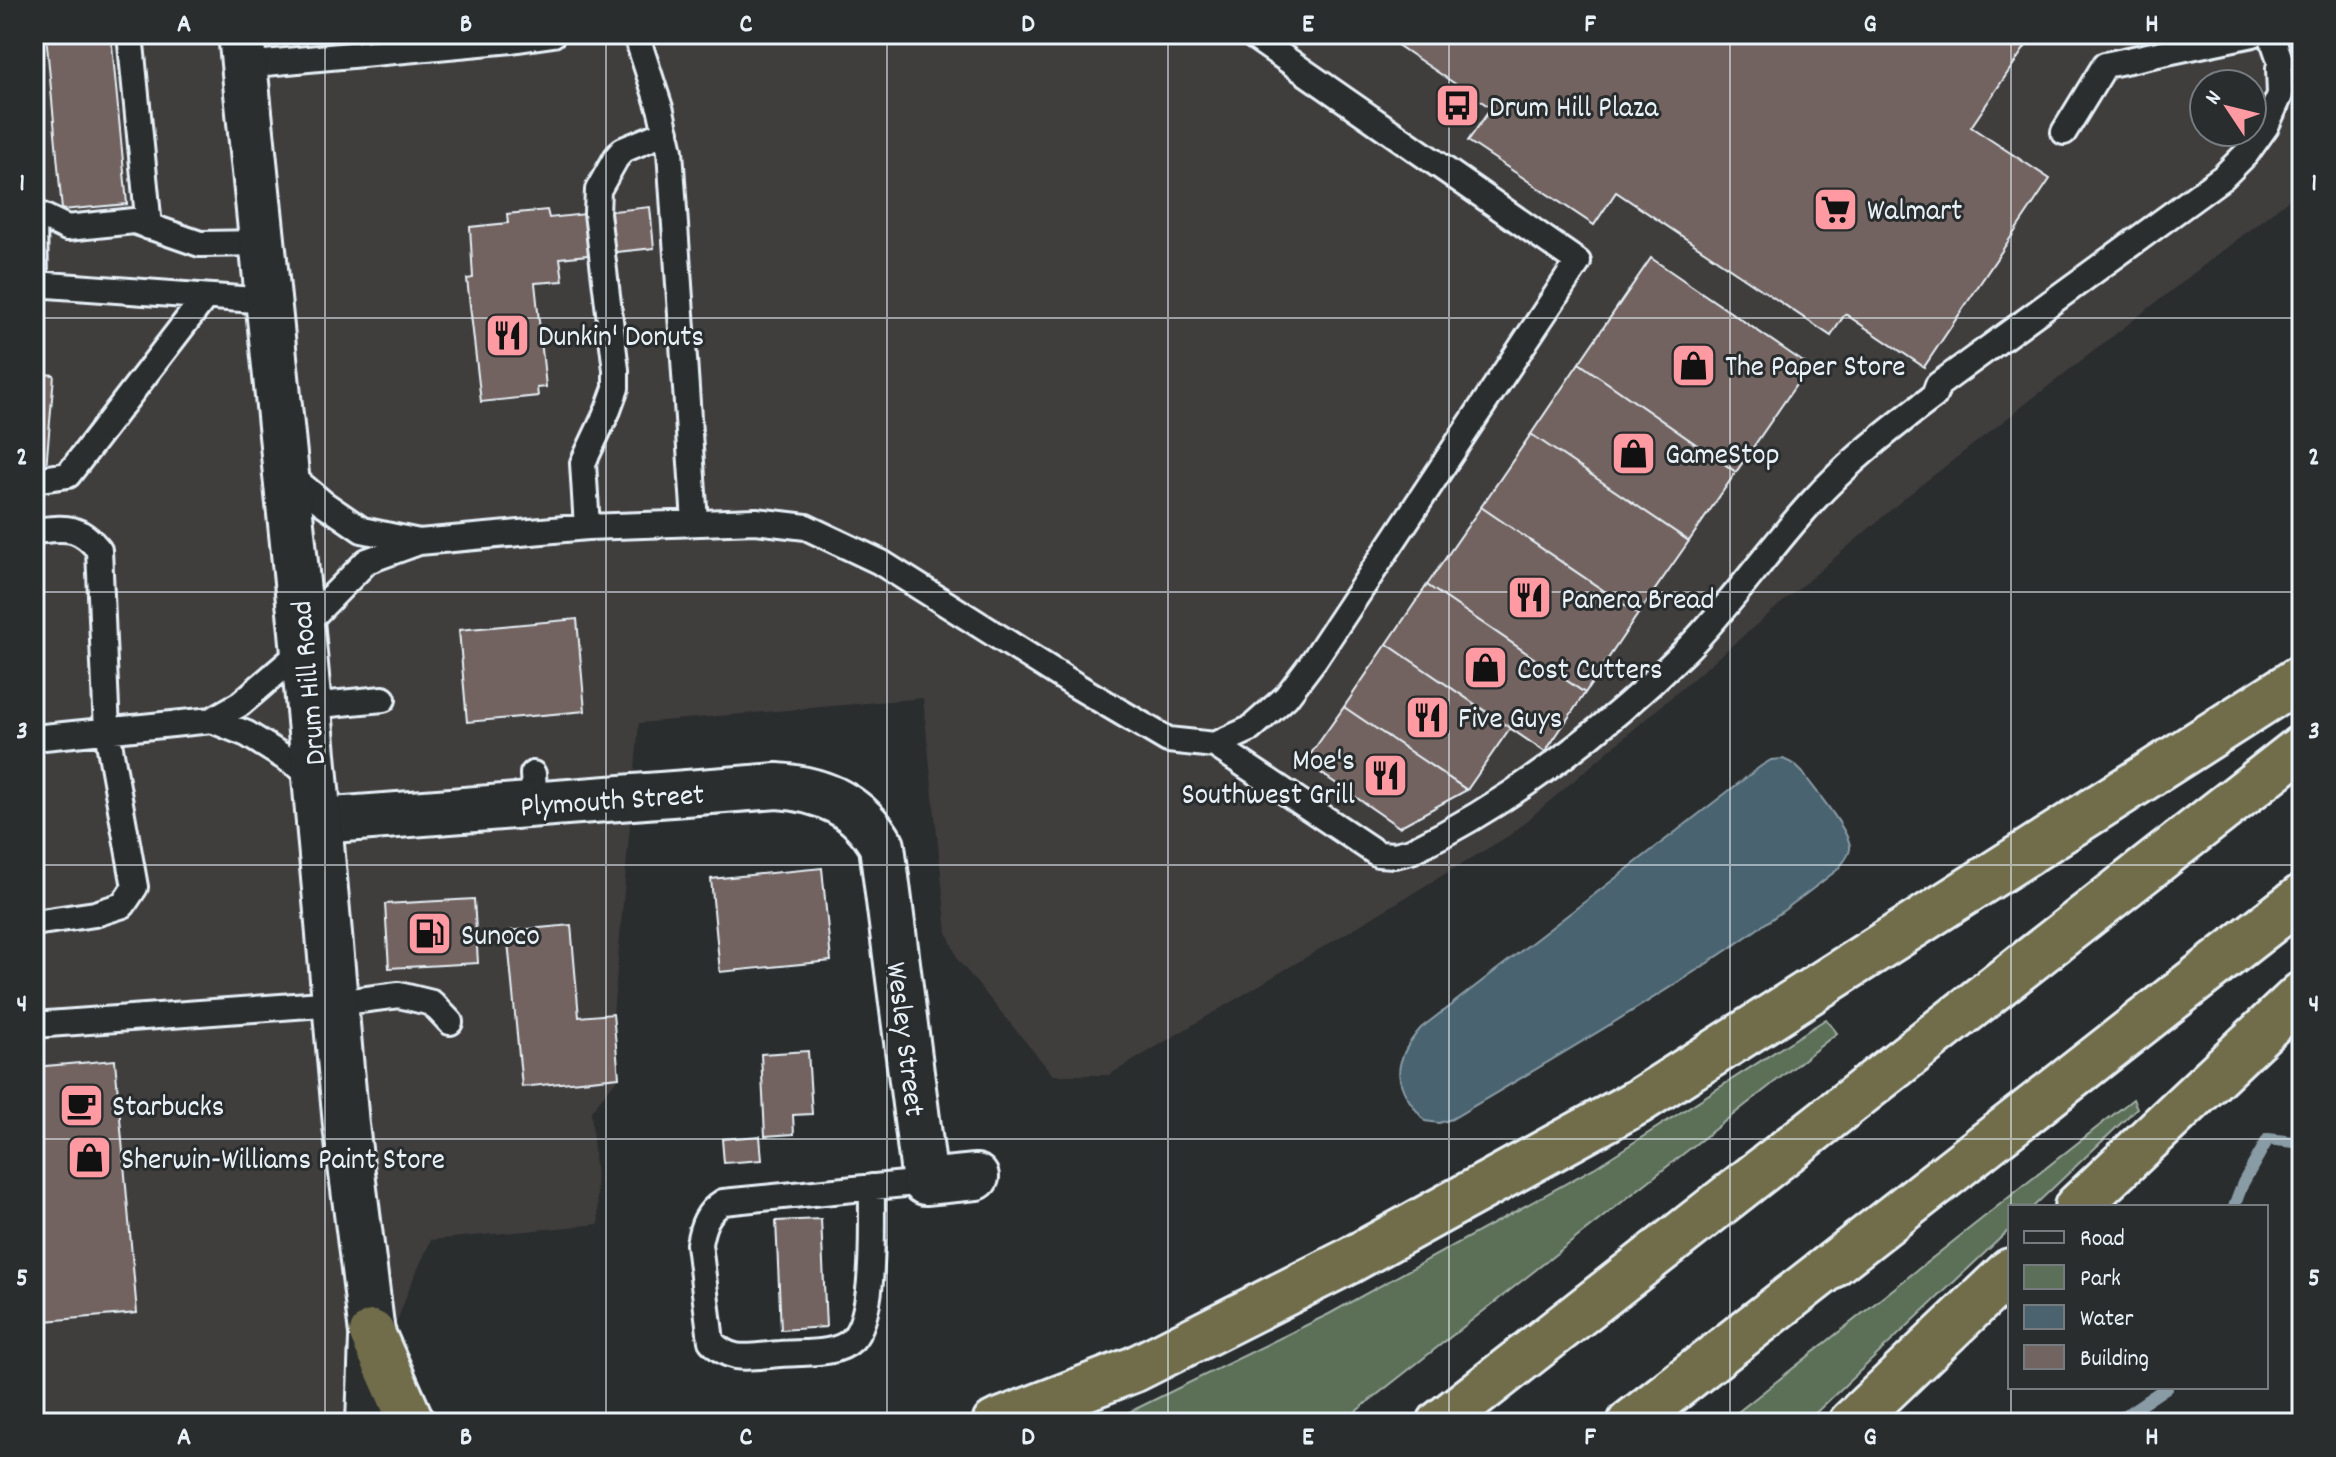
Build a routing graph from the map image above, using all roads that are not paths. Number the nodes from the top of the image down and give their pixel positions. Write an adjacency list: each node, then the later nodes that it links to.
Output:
1 (130, 34): 11 (lane)
2 (553, 34): 7 (lane)
3 (636, 34): 8 (lane)
4 (1250, 34): 29 (lane)
5 (2253, 34): 9 (lane)
6 (2271, 34): 29 (lane)
7 (243, 49): 12 (main road, Drum Hill Road)
8 (666, 132): 18 (lane); 19 (lane)
9 (2064, 132)
10 (34, 214): 11 (lane); 13 (lane)
11 (149, 227): 12 (lane)
12 (263, 243): 15 (main road, Drum Hill Road)
13 (35, 284): 14 (lane)
14 (205, 297): 15 (lane); 17 (lane)
15 (269, 301): 16 (main road, Drum Hill Road)
16 (286, 472): 21 (lane); 22 (main road, Drum Hill Road)
17 (34, 480)
18 (695, 522): 19 (lane); 29 (lane)
19 (587, 527): 21 (lane)
20 (34, 531): 27 (lane)
21 (419, 542): 22 (lane)
22 (303, 638): 25 (main road, Drum Hill Road); 26 (lane)
23 (2302, 677): 49 (highway)
24 (383, 699): 25 (lane)
25 (309, 706): 31 (main road, Drum Hill Road)
26 (212, 720): 27 (lane); 31 (lane)
27 (107, 731): 28 (lane); 35 (lane)
28 (34, 738)
29 (1215, 745)
30 (2302, 747): 50 (highway)
31 (316, 777): 32 (main road, Drum Hill Road)
32 (319, 821): 33 (main road, Plymouth Street); 37 (main road, Drum Hill Road)
33 (882, 846): 41 (main road, Wesley Street)
34 (2302, 897): 51 (highway)
35 (34, 923)
36 (2302, 994): 43 (highway)
37 (336, 1003): 38 (lane); 39 (lane); 45 (main road, Drum Hill Road)
38 (450, 1022)
39 (34, 1025)
40 (976, 1177): 41 (main road)
41 (925, 1182): 42 (lane)
42 (872, 1187): 42 (lane)
43 (2079, 1205)
44 (2008, 1273): 52 (highway)
45 (372, 1333): 46 (main road, Drum Hill Road); 47 (main road, Drum Hill Road); 48 (highway)
46 (369, 1423)
47 (395, 1423)
48 (412, 1423)
49 (995, 1423)
50 (1440, 1423)
51 (1630, 1423)
52 (1851, 1423)

